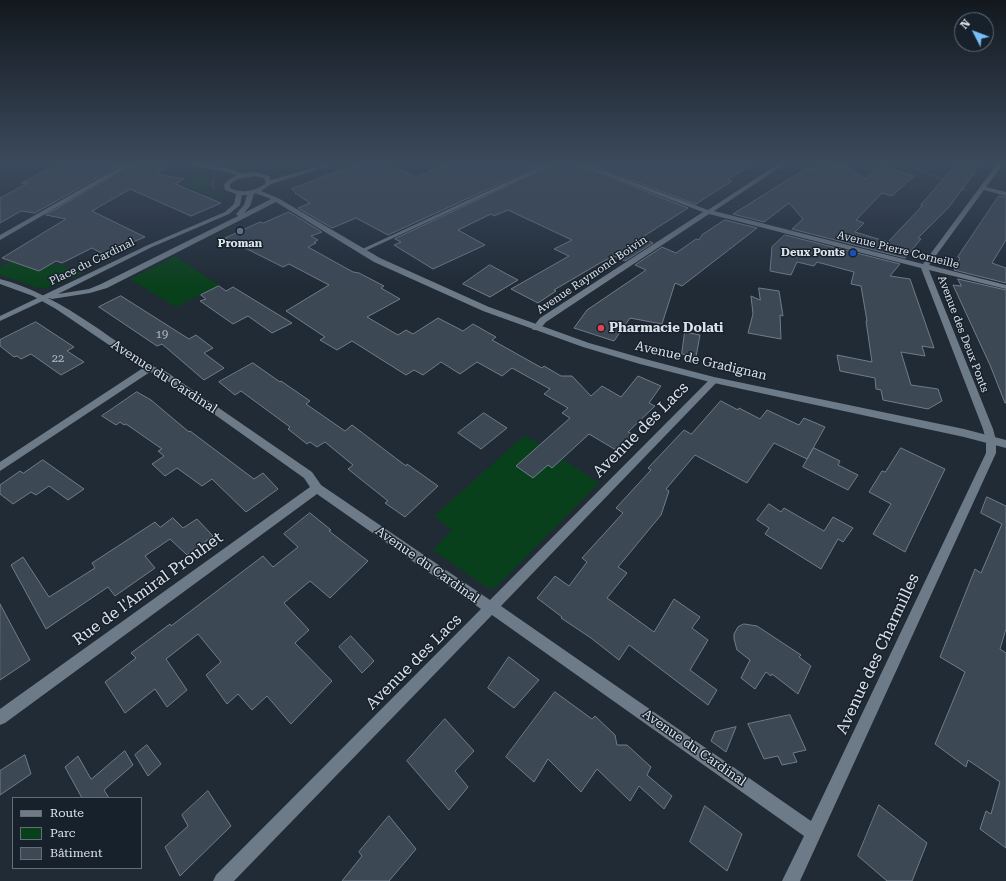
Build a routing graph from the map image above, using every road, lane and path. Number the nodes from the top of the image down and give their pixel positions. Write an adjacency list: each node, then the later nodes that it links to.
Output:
1 (57, 205): 12 (street)
2 (236, 205): 17 (street, Place du Cardinal)
3 (247, 205): 11 (street, Place du Cardinal)
4 (263, 205): 11 (street, Place du Cardinal)
5 (286, 205): 13 (street, Avenue de Gradignan)
6 (461, 205): 13 (street)
7 (690, 205): 10 (street, Avenue Pierre Corneille)
8 (719, 205): 10 (street, Avenue Raymond Boivin)
9 (969, 205): 14 (street, Avenue des Deux Ponts)
10 (708, 212): 14 (street, Avenue Pierre Corneille); 19 (street, Avenue Raymond Boivin)
11 (231, 220): 17 (street, Place du Cardinal)
12 (0, 238)
13 (361, 251): 19 (street, Avenue de Gradignan)
14 (924, 267): 16 (street, Avenue Pierre Corneille); 22 (street, Avenue des Deux Ponts)
15 (0, 281): 17 (street, Avenue du Cardinal)
16 (1006, 287)
17 (43, 298): 18 (street); 20 (street, Avenue du Cardinal)
18 (0, 318)
19 (536, 328): 21 (street, Avenue de Gradignan)
20 (149, 368): 24 (street); 25 (street, Avenue du Cardinal)
21 (714, 380): 22 (street, Avenue de Gradignan); 26 (street, Avenue des Lacs)
22 (991, 440): 23 (street, Avenue de Gradignan); 28 (street, Avenue des Charmilles)
23 (1006, 444)
24 (0, 467)
25 (317, 488): 26 (street, Avenue du Cardinal); 27 (street, Rue de l'Amiral Prouhet)
26 (492, 607): 28 (street, Avenue du Cardinal); 29 (street, Avenue des Lacs)
27 (0, 718)
28 (812, 832): 30 (street, Avenue des Charmilles)
29 (222, 881)
30 (790, 881)

